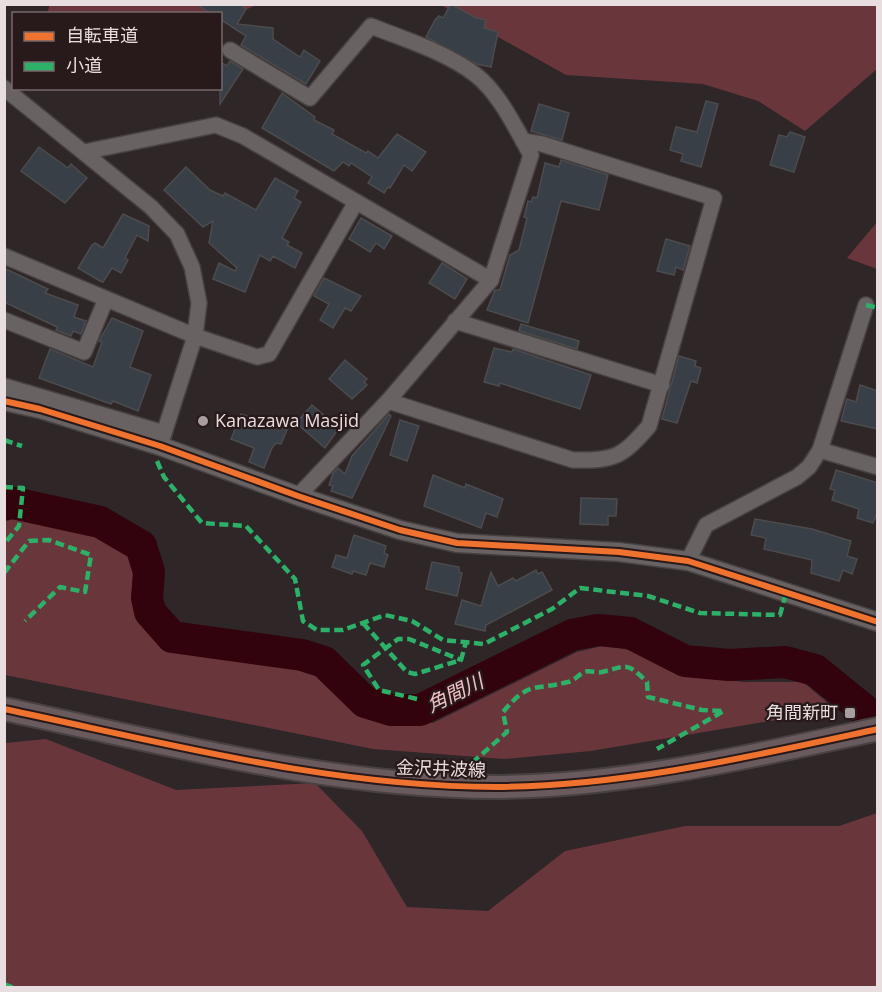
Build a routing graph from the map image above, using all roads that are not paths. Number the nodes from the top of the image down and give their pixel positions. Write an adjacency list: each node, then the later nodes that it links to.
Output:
1 (230, 50): 3 (street)
2 (4, 88): 4 (street)
3 (523, 141): 7 (street); 13 (street)
4 (84, 152): 5 (street); 12 (street)
5 (356, 202): 7 (street); 12 (street)
6 (4, 256): 8 (street)
7 (491, 280): 11 (street)
8 (106, 299): 10 (street); 12 (street)
9 (866, 305): 18 (street)
10 (4, 320)
11 (454, 321): 13 (street); 16 (street)
12 (195, 336): 17 (street)
13 (662, 385): 16 (street)
14 (4, 386): 17 (street)
15 (4, 401): 17 (street)
16 (388, 401): 20 (street)
17 (162, 440): 20 (street)
18 (820, 450): 19 (street); 21 (street)
19 (878, 467)
20 (298, 496): 21 (street)
21 (688, 561): 22 (street)
22 (878, 622)
23 (4, 709): 24 (main road, 金沢井波線)
24 (878, 729)

